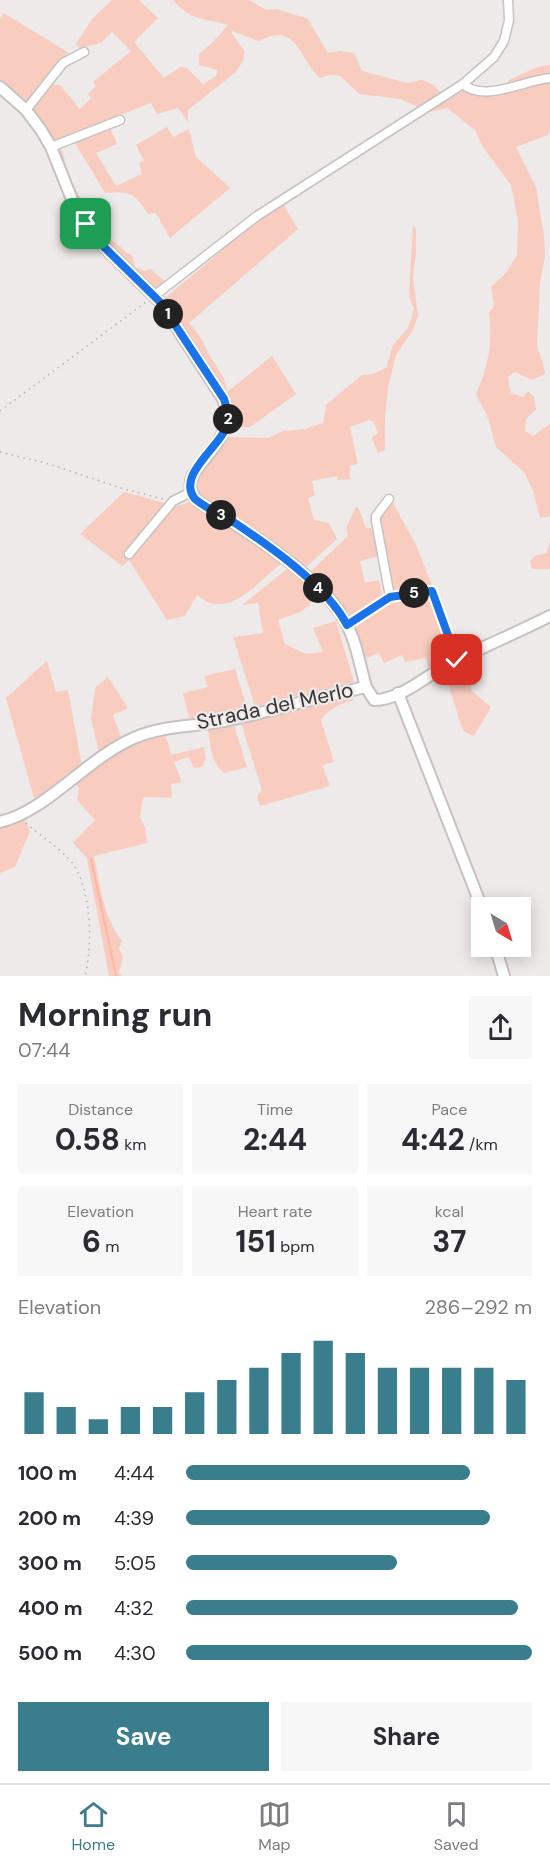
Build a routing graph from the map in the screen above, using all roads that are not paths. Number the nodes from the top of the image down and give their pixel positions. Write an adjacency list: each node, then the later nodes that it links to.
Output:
1 (508, 0): 4 (street)
2 (84, 52): 6 (street)
3 (550, 78): 4 (street)
4 (464, 84): 9 (street)
5 (0, 87): 6 (street)
6 (26, 110): 8 (street)
7 (120, 120): 8 (street)
8 (51, 147): 9 (street)
9 (154, 296): 10 (street)
10 (191, 492): 12 (street); 15 (street)
11 (389, 499): 13 (street)
12 (129, 554)
13 (390, 597): 15 (street); 16 (street)
14 (550, 616): 16 (street, Strada del Merlo)
15 (347, 625): 17 (street)
16 (457, 660): 18 (street, Strada del Merlo)
17 (366, 687): 18 (street, Strada del Merlo); 19 (street, Strada del Merlo)
18 (398, 693): 20 (street)
19 (0, 822)
20 (478, 897)
21 (498, 957): 22 (street)
22 (504, 976)

